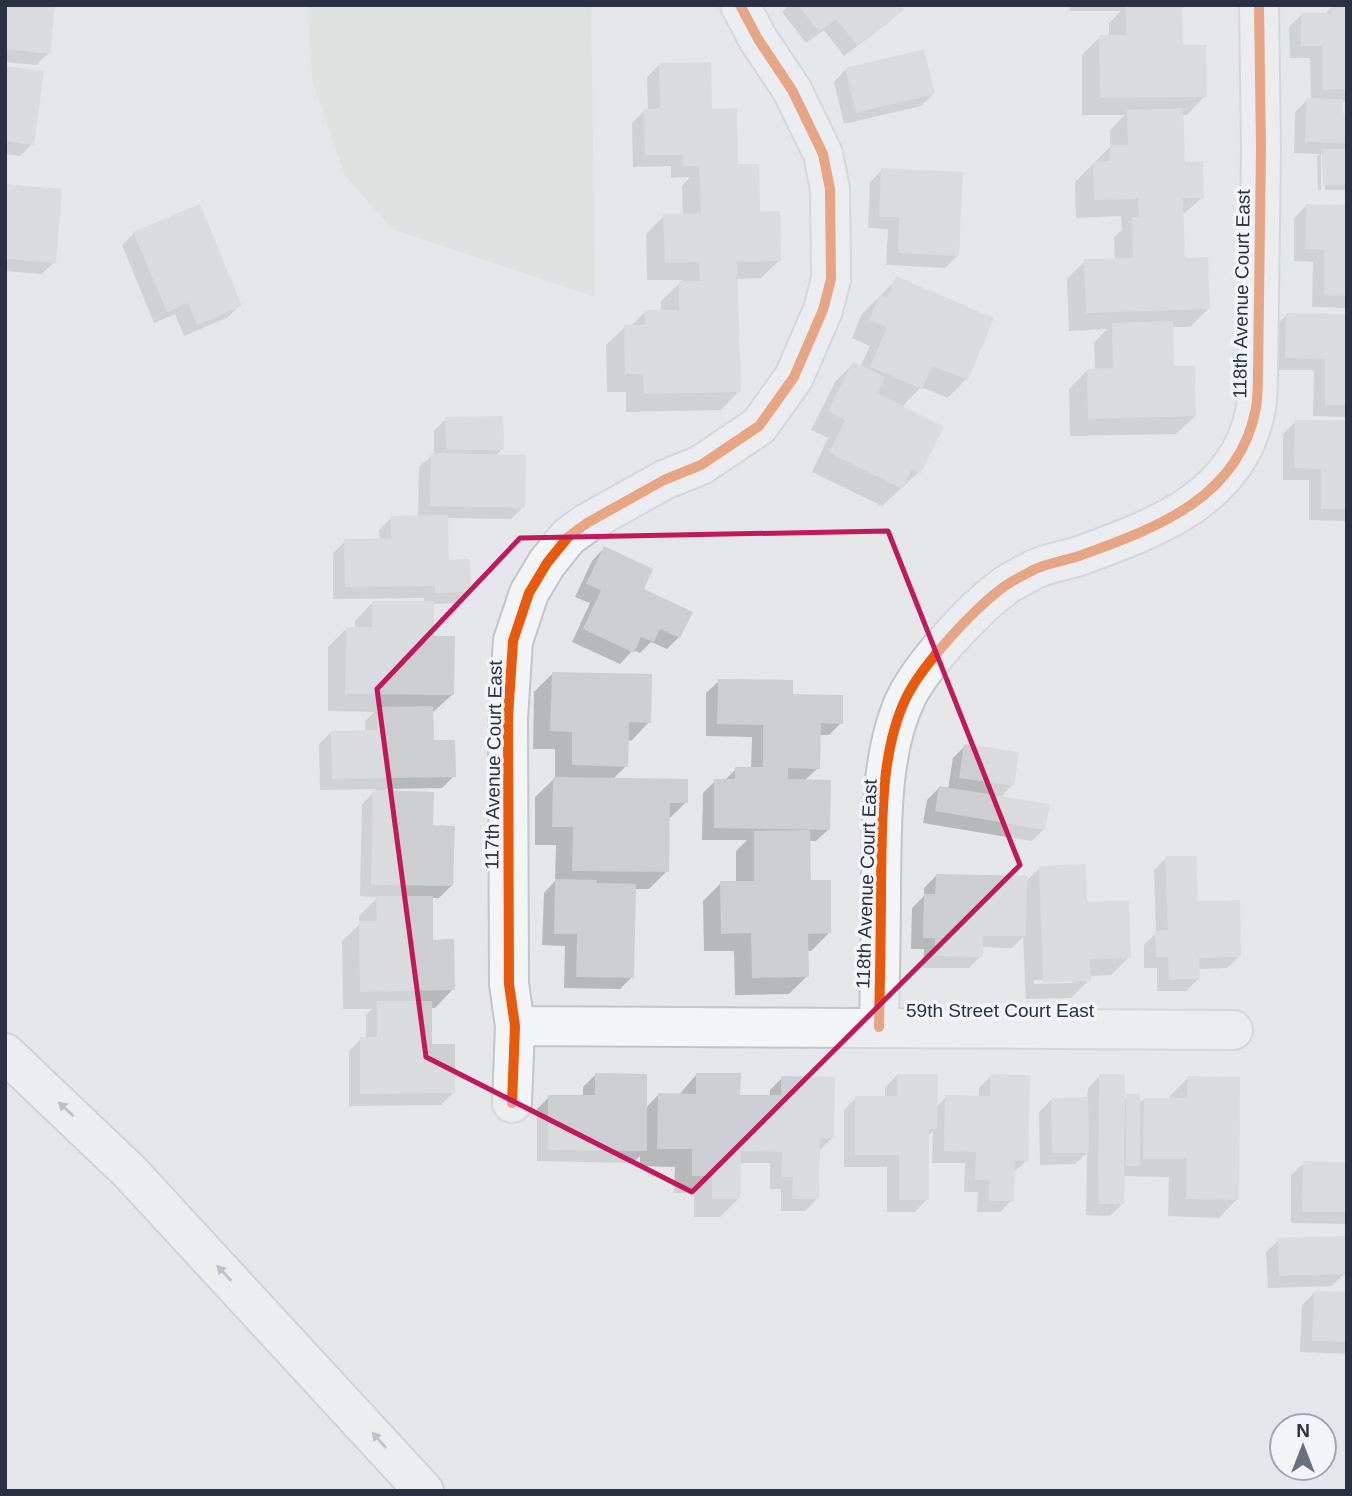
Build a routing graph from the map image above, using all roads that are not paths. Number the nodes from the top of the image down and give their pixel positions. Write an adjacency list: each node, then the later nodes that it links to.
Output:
1 (740, 5): 3 (street, 117th Avenue Court East)
2 (1259, 5): 4 (street, 118th Avenue Court East)
3 (516, 1026): 4 (street, 59th Street Court East); 7 (street, 117th Avenue Court East)
4 (879, 1027): 5 (street, 59th Street Court East)
5 (1233, 1030)
6 (5, 1053): 8 (highway, one-way to 6)
7 (512, 1103)
8 (424, 1491)

